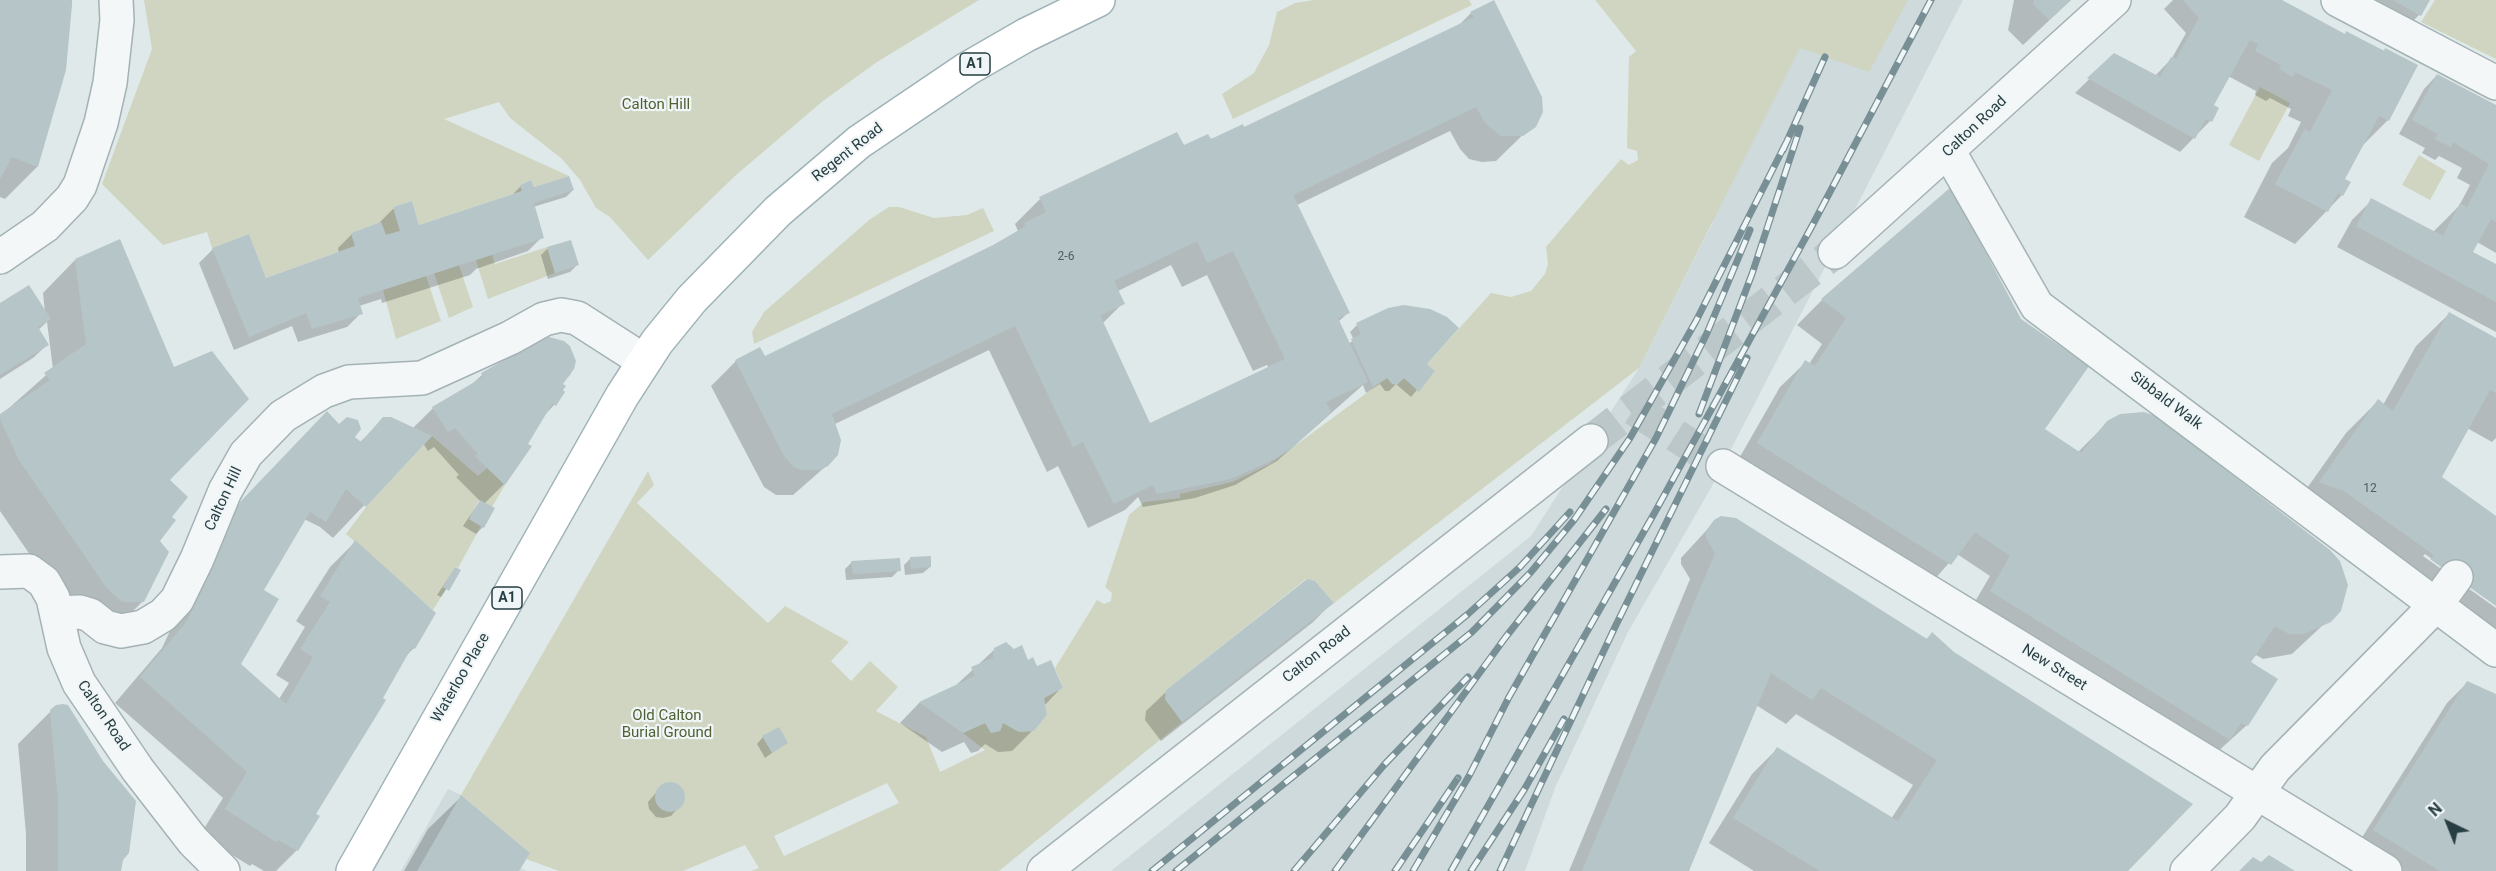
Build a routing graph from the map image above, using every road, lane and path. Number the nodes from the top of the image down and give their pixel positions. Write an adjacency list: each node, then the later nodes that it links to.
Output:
1 (116, 0): 8 (street)
2 (1098, 0): 9 (main road, Regent Road / A1)
3 (2114, 0): 6 (street, Calton Road)
4 (2338, 0): 5 (street)
5 (2496, 83)
6 (1949, 152): 7 (street, Calton Road); 14 (street, Sibbald Walk)
7 (1835, 252)
8 (0, 256)
9 (644, 362): 15 (street, Calton Hill); 19 (main road, Waterloo Place / A1)
10 (1592, 441): 20 (street, Calton Road)
11 (1722, 466): 17 (street, New Street)
12 (0, 572): 15 (street, Calton Road)
13 (2456, 577): 14 (street)
14 (2435, 606): 16 (street, Sibbald Walk); 17 (street)
15 (57, 613): 18 (street, Calton Road)
16 (2496, 650)
17 (2256, 793): 21 (street); 22 (street, New Street)
18 (223, 871)
19 (353, 871)
20 (1044, 871)
21 (2187, 871)
22 (2385, 871)

